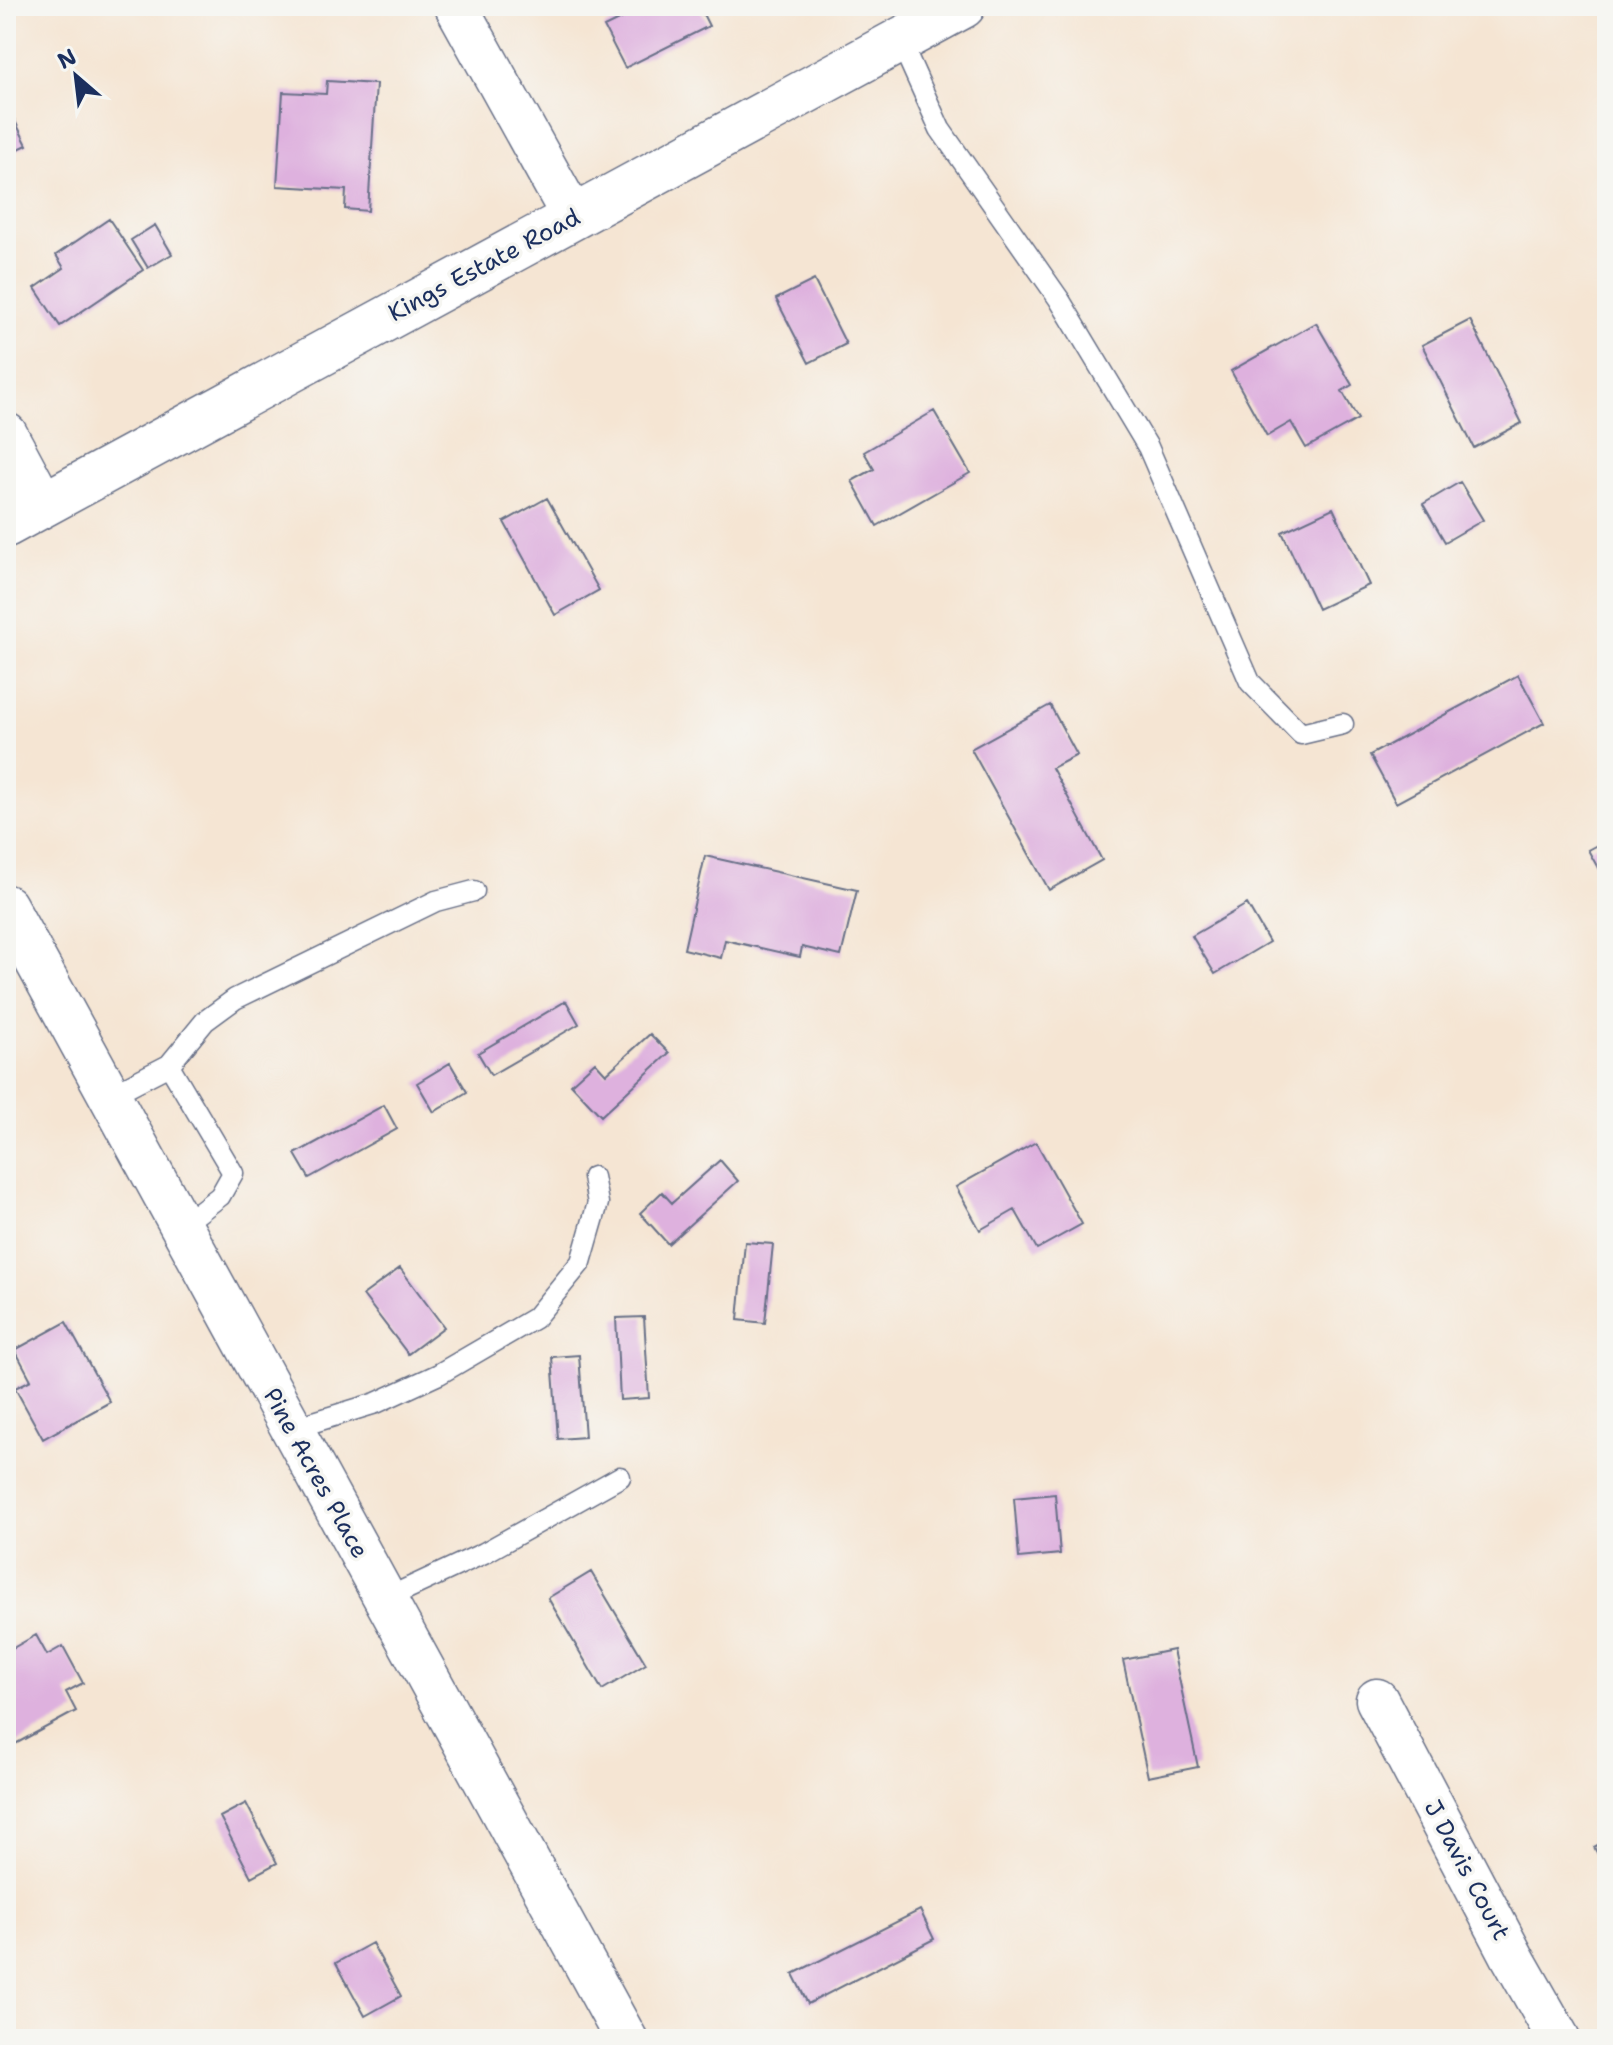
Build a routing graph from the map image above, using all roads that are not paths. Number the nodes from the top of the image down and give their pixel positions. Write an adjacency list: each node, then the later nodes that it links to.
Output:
1 (456, 6): 4 (street)
2 (963, 6): 3 (street, Kings Estate Road)
3 (900, 40): 4 (street, Kings Estate Road); 8 (lane)
4 (573, 217): 6 (street, Kings Estate Road)
5 (6, 434): 6 (street)
6 (44, 505): 7 (street, Kings Estate Road)
7 (6, 525)
8 (1343, 724)
9 (474, 891): 11 (lane)
10 (6, 906): 12 (street, Pine Acres Place)
11 (169, 1065): 12 (lane); 14 (lane)
12 (109, 1096): 14 (street, Pine Acres Place)
13 (593, 1177): 15 (lane)
14 (181, 1226): 15 (street, Pine Acres Place)
15 (291, 1429): 17 (street, Pine Acres Place)
16 (620, 1477): 17 (lane)
17 (385, 1599): 19 (street, Pine Acres Place)
18 (1377, 1700): 20 (street, J Davis Court)
19 (626, 2039)
20 (1559, 2039)

